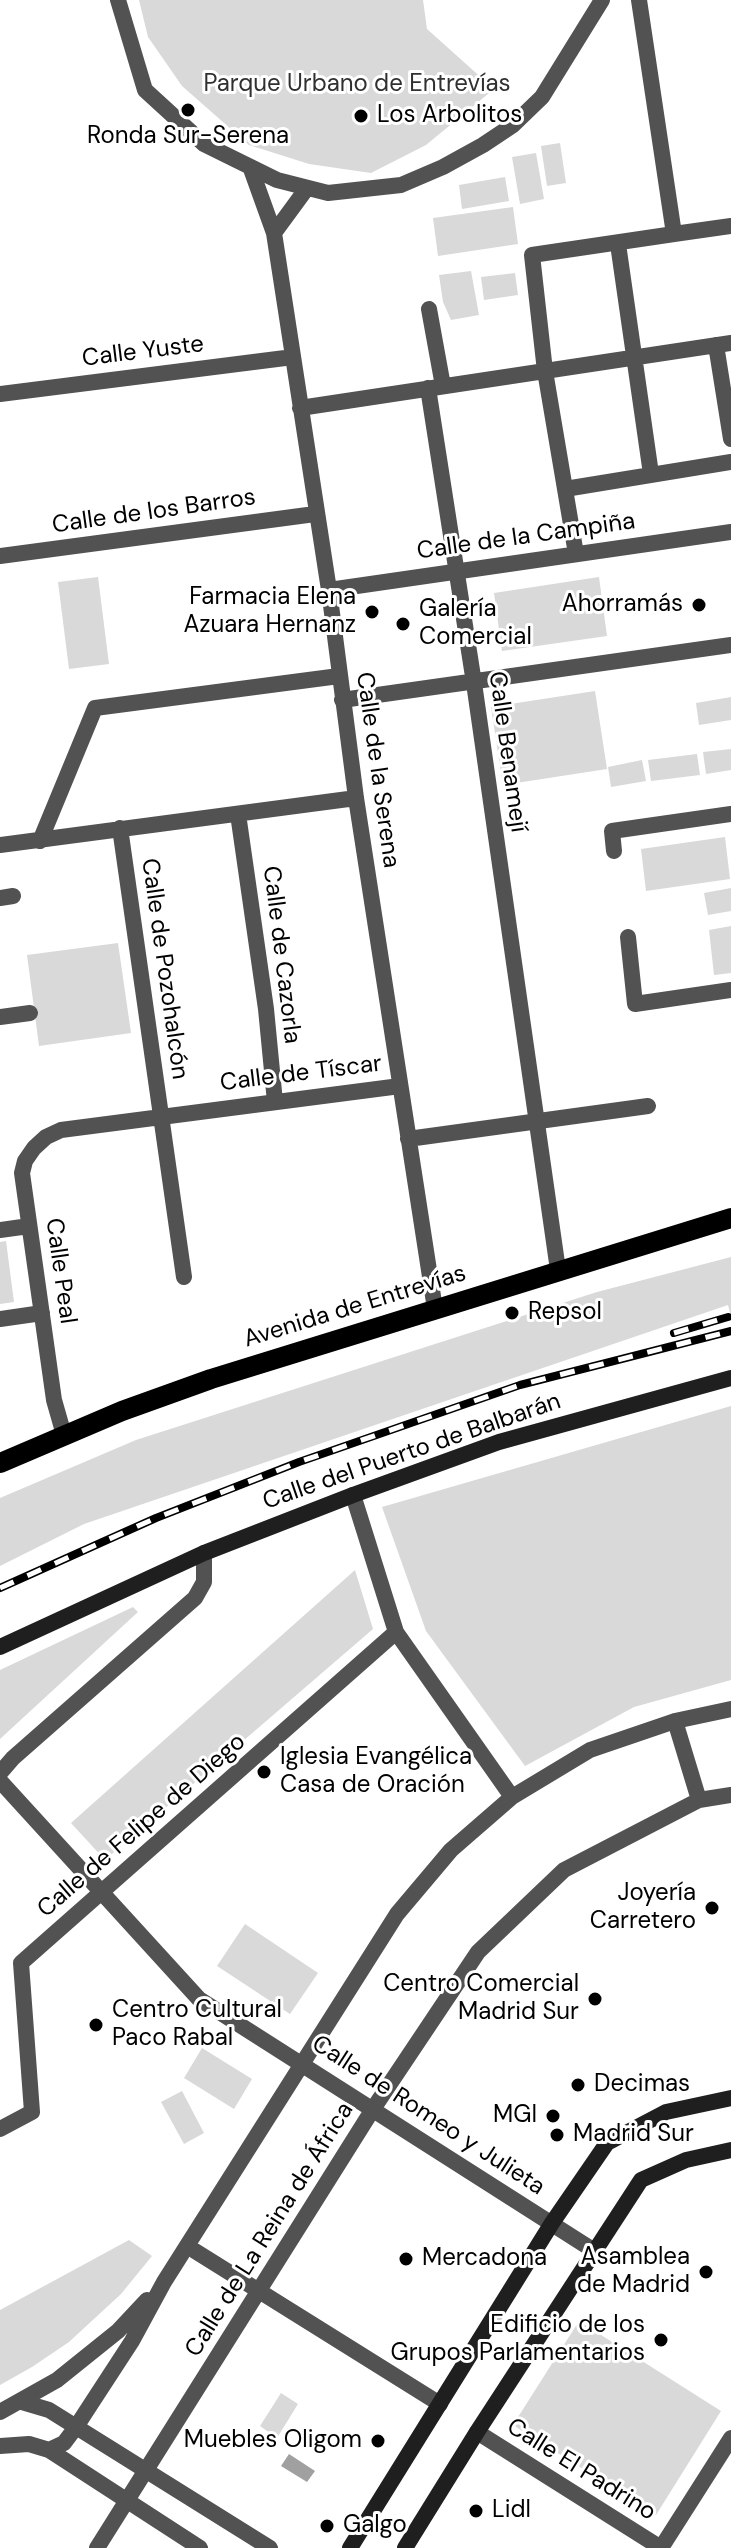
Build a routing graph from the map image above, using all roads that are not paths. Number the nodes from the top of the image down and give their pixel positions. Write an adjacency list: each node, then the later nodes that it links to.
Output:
1 (118, 0): 4 (street)
2 (602, 0): 5 (street)
3 (639, 0): 8 (street)
4 (251, 169): 5 (street); 7 (street, Calle de la Serena)
5 (307, 188): 7 (street)
6 (731, 226): 8 (street)
7 (274, 233): 12 (street, Calle de la Serena)
8 (674, 234): 9 (street)
9 (618, 244): 13 (street); 14 (street)
10 (429, 309): 15 (street, Calle Benamejí)
11 (724, 344): 13 (street); 18 (street)
12 (293, 357): 16 (street, Calle Yuste); 17 (street, Calle de la Serena)
13 (635, 357): 14 (street); 20 (street)
14 (545, 371): 15 (street); 21 (street)
15 (435, 387): 17 (street); 26 (street, Calle Benamejí)
16 (0, 394)
17 (300, 408): 22 (street, Calle de la Serena)
18 (731, 439)
19 (731, 462): 20 (street)
20 (651, 474): 21 (street)
21 (565, 489): 24 (street)
22 (315, 514): 25 (street, Calle de los Barros); 27 (street, Calle de la Serena)
23 (731, 532): 24 (street, Calle de la Campiña)
24 (576, 554): 26 (street, Calle de la Campiña)
25 (0, 556)
26 (456, 572): 27 (street, Calle de la Campiña); 30 (street, Calle Benamejí)
27 (329, 590): 29 (street, Calle de la Serena)
28 (731, 645): 30 (street)
29 (339, 676): 31 (street, Calle de la Serena); 36 (street)
30 (474, 683): 31 (street); 47 (street, Calle Benamejí)
31 (342, 700): 32 (street, Calle de la Serena)
32 (356, 798): 33 (street); 43 (street, Calle de la Serena)
33 (238, 814): 35 (street); 44 (street, Calle de Cazorla)
34 (731, 814): 38 (street)
35 (120, 828): 36 (street); 46 (street, Calle de Pozohalcón)
36 (40, 841): 37 (street)
37 (0, 845)
38 (614, 851)
39 (628, 937): 40 (street)
40 (731, 990)
41 (30, 1013): 42 (street)
42 (0, 1017)
43 (400, 1086): 44 (street, Calle de Tíscar); 49 (street, Calle de la Serena)
44 (275, 1102): 46 (street, Calle de Tíscar)
45 (648, 1106): 47 (street)
46 (161, 1117): 48 (street, Calle de Tíscar); 54 (street)
47 (536, 1123): 49 (street); 53 (street, Calle Benamejí)
48 (61, 1130): 51 (street, Calle Peal)
49 (408, 1139): 55 (street, Calle de la Serena)
50 (731, 1218): 53 (main road, Avenida de Entrevías)
51 (29, 1226): 52 (street); 56 (street, Calle Peal)
52 (0, 1230)
53 (558, 1270): 55 (main road, Avenida de Entrevías)
54 (184, 1277)
55 (435, 1309): 59 (main road, Avenida de Entrevías)
56 (42, 1313): 57 (street); 59 (street, Calle Peal)
57 (0, 1319)
58 (731, 1378): 61 (main road, Calle del Puerto de Balbarán)
59 (64, 1435): 60 (main road, Avenida de Entrevías)
60 (0, 1463)
61 (353, 1495): 62 (main road, Calle del Puerto de Balbarán); 63 (street)
62 (204, 1553): 64 (main road, Calle del Puerto de Balbarán); 67 (street)
63 (396, 1632): 70 (street); 72 (street, Calle de Felipe de Diego)
64 (0, 1647)
65 (731, 1709): 66 (street)
66 (675, 1721): 70 (street); 71 (street)
67 (0, 1773)
68 (0, 1781): 72 (street, Calle de Romeo y Julieta)
69 (731, 1795): 71 (street, Calle de La Reina de África)
70 (512, 1797): 73 (street)
71 (699, 1800): 75 (street, Calle de La Reina de África)
72 (104, 1892): 73 (street, Calle de Romeo y Julieta); 76 (street, Calle de Felipe de Diego)
73 (302, 2063): 75 (street, Calle de Romeo y Julieta); 81 (street)
74 (731, 2098): 78 (main road)
75 (373, 2109): 78 (street, Calle de Romeo y Julieta); 82 (street, Calle de La Reina de África)
76 (0, 2129)
77 (731, 2150): 80 (main road)
78 (552, 2223): 80 (street, Calle de Romeo y Julieta); 84 (main road)
79 (195, 2251): 82 (street)
80 (596, 2252): 87 (main road)
81 (164, 2282): 83 (street); 86 (street)
82 (261, 2291): 84 (street); 91 (street, Calle de La Reina de África)
83 (22, 2402): 85 (street); 86 (street)
84 (440, 2404): 96 (main road)
85 (0, 2412)
86 (76, 2427): 90 (street); 91 (street)
87 (477, 2432): 97 (main road); 98 (street, Calle El Padrino)
88 (731, 2438): 98 (street)
89 (0, 2446): 90 (street)
90 (49, 2450): 92 (street)
91 (146, 2470): 92 (street, Calle de La Reina de África); 95 (street)
92 (128, 2501): 93 (street, Calle de La Reina de África); 94 (street)
93 (97, 2548)
94 (200, 2548)
95 (270, 2548)
96 (350, 2548)
97 (405, 2548)
98 (661, 2548)

